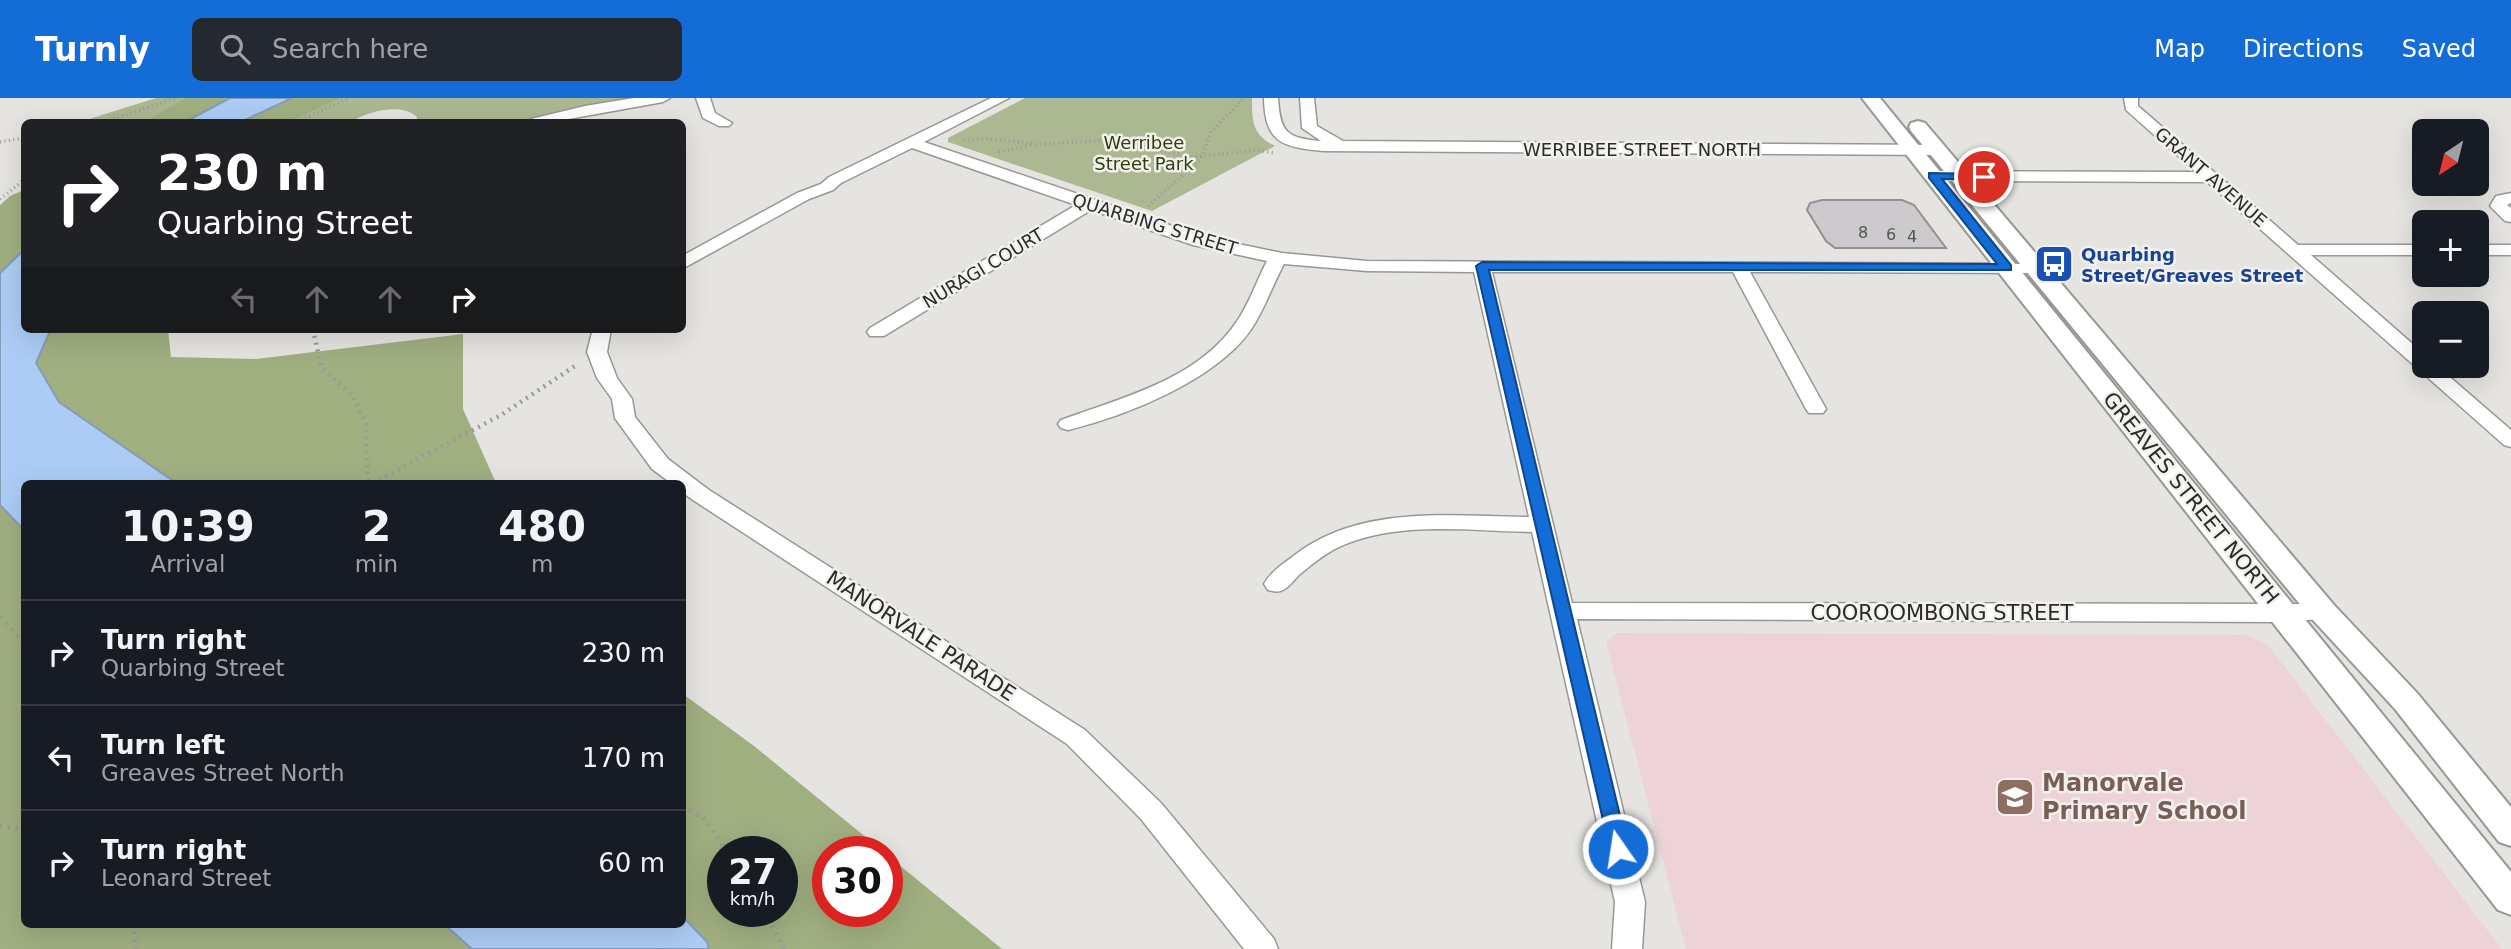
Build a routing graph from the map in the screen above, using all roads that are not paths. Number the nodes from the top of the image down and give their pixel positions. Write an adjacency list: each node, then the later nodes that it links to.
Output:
1 (663, 98): 9 (street)
2 (703, 98): 10 (street)
3 (1002, 98): 11 (street)
4 (1271, 98): 12 (street, WERRIBEE STREET NORTH)
5 (1307, 98): 12 (street, WERRIBEE STREET NORTH)
6 (1871, 98): 13 (street, GREAVES STREET NORTH)
7 (1894, 98): 13 (street, GREAVES STREET NORTH)
8 (2131, 98): 14 (street, GRANT AVENUE)
9 (548, 119)
10 (724, 123)
11 (911, 143): 17 (street, QUARBING STREET); 24 (street)
12 (1347, 148): 13 (street, WERRIBEE STREET NORTH)
13 (1936, 163): 14 (street, WERRIBEE STREET NORTH); 27 (street, GREAVES STREET NORTH); 28 (street, GREAVES STREET NORTH)
14 (2211, 177): 19 (street, GRANT AVENUE)
15 (2479, 197): 16 (street)
16 (2505, 200): 18 (street)
17 (1090, 204): 23 (street, QUARBING STREET); 29 (street, NURAGI COURT)
18 (2511, 217)
19 (2295, 250): 20 (street); 31 (street, GRANT AVENUE)
20 (2412, 250)
21 (2489, 250): 22 (street)
22 (2511, 250)
23 (1278, 258): 25 (street, QUARBING STREET); 34 (street)
24 (686, 262)
25 (1482, 266): 26 (street, QUARBING STREET); 38 (street)
26 (1738, 266): 27 (street, QUARBING STREET); 33 (street)
27 (2007, 267): 28 (street, QUARBING STREET); 42 (street, GREAVES STREET NORTH)
28 (2037, 268): 41 (street, GREAVES STREET NORTH)
29 (877, 332)
30 (599, 341): 36 (street, MANORVALE PARADE)
31 (2412, 354)
32 (2440, 378): 35 (street, GRANT AVENUE)
33 (1816, 409)
34 (1068, 424)
35 (2511, 441)
36 (681, 480)
37 (686, 484): 45 (street, MANORVALE PARADE)
38 (1541, 525): 39 (street); 40 (street)
39 (1276, 584)
40 (1562, 611): 42 (street, COOROOMBONG STREET); 46 (street)
41 (2323, 612): 42 (street, COOROOMBONG STREET); 43 (street, GREAVES STREET NORTH)
42 (2284, 614): 44 (street, GREAVES STREET NORTH)
43 (2511, 832)
44 (2511, 899)
45 (1263, 949)
46 (1627, 949)

